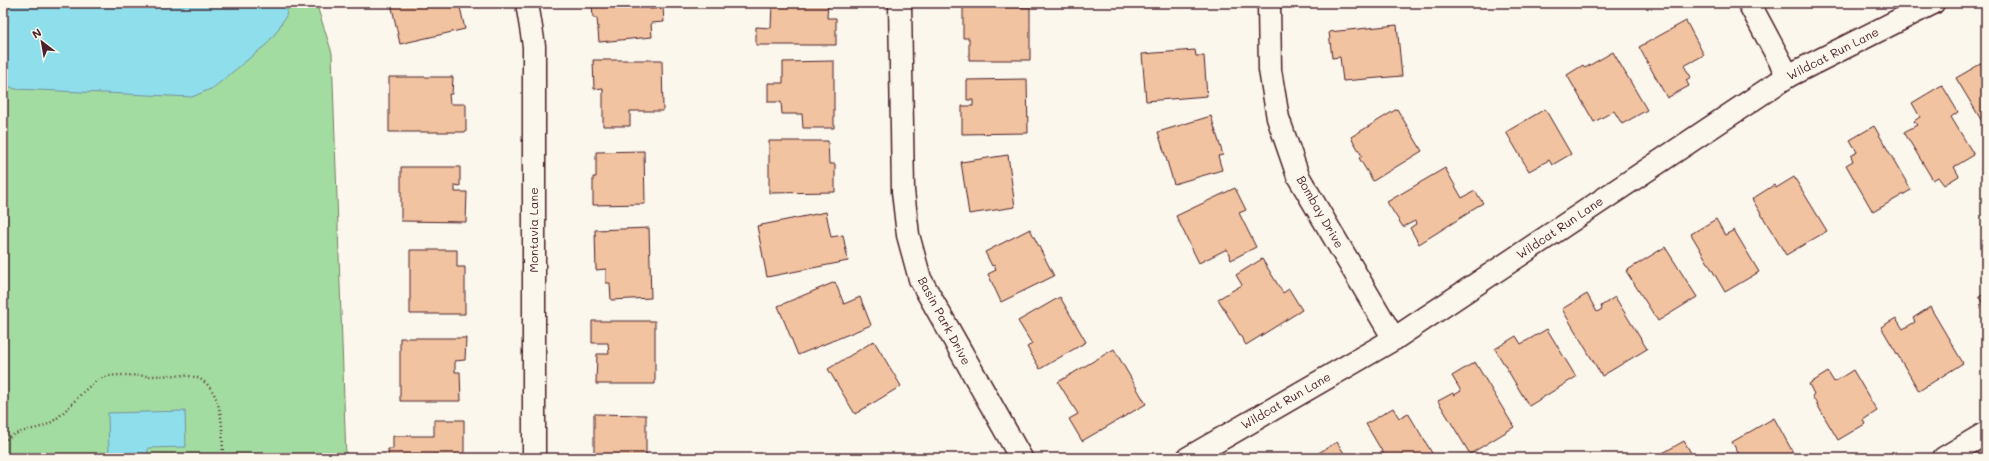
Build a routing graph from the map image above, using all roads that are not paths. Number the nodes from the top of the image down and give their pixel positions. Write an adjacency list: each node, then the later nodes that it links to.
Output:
1 (528, 3): 9 (street, Montavia Lane)
2 (900, 3): 10 (street, Basin Park Drive)
3 (1269, 3): 7 (street, Bombay Drive)
4 (1749, 3): 6 (street)
5 (1933, 3): 6 (street, Wildcat Run Lane)
6 (1788, 76): 7 (street, Wildcat Run Lane)
7 (1394, 339): 11 (street, Wildcat Run Lane)
8 (1986, 433): 12 (street)
9 (534, 458)
10 (1021, 458)
11 (1188, 458)
12 (1944, 458)

